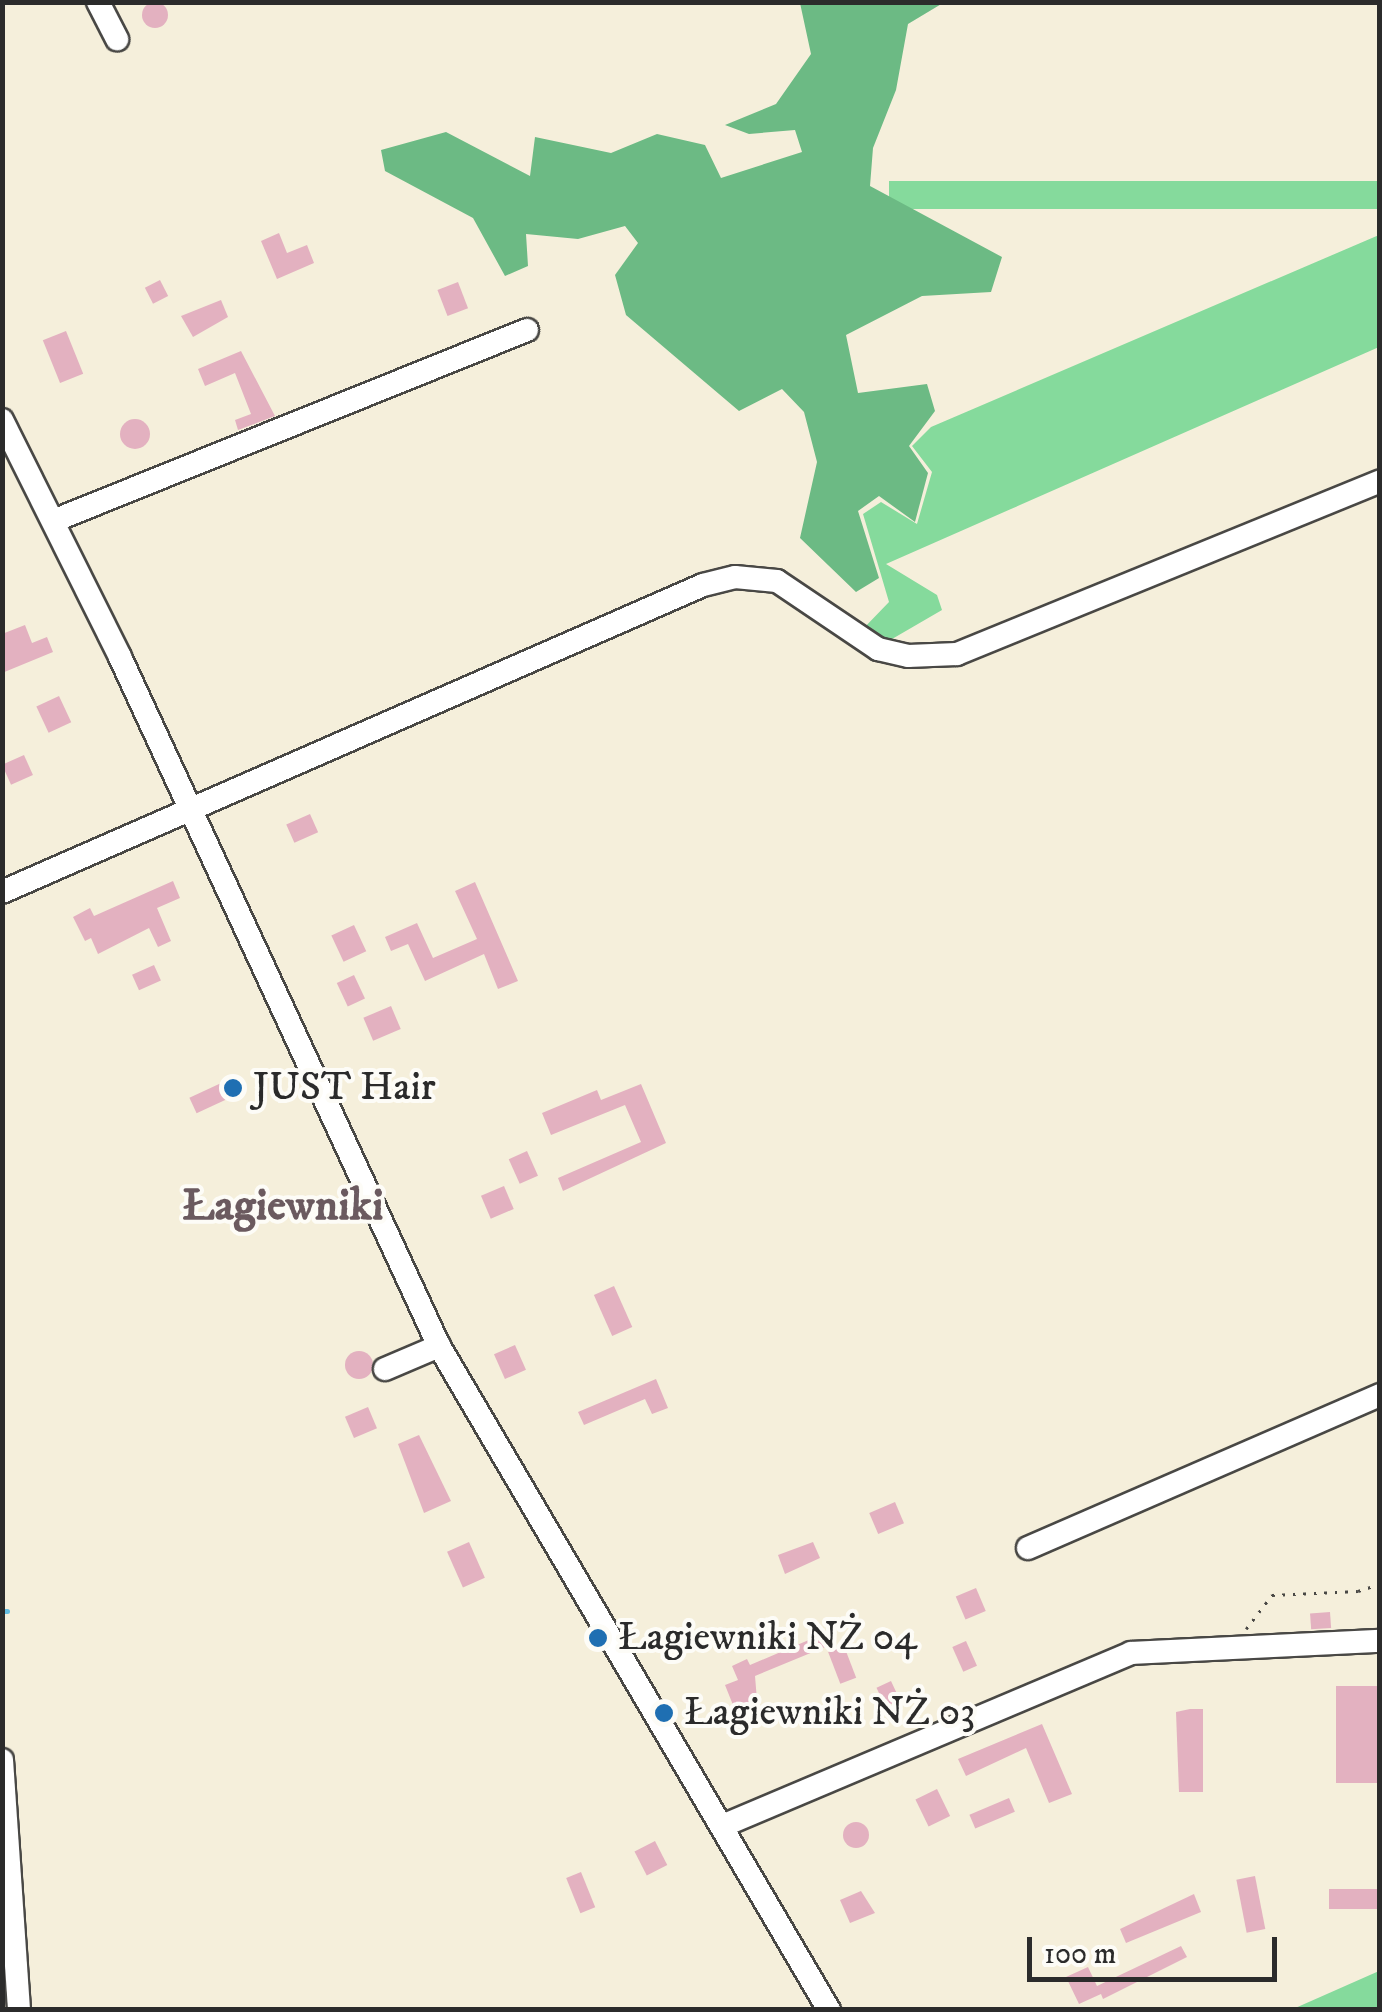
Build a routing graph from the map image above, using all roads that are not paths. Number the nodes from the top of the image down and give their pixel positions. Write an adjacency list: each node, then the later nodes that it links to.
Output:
1 (98, 2): 2 (street)
2 (117, 39)
3 (527, 330): 6 (street)
4 (2, 420): 6 (street)
5 (1380, 481): 7 (street)
6 (53, 521): 7 (street)
7 (192, 811): 8 (street); 9 (street)
8 (2, 892)
9 (440, 1346): 10 (street); 15 (street)
10 (384, 1370)
11 (1380, 1395): 12 (street)
12 (1028, 1548)
13 (1380, 1642): 15 (street)
14 (2, 1760): 16 (street)
15 (722, 1826): 17 (street)
16 (19, 2010)
17 (829, 2010)

